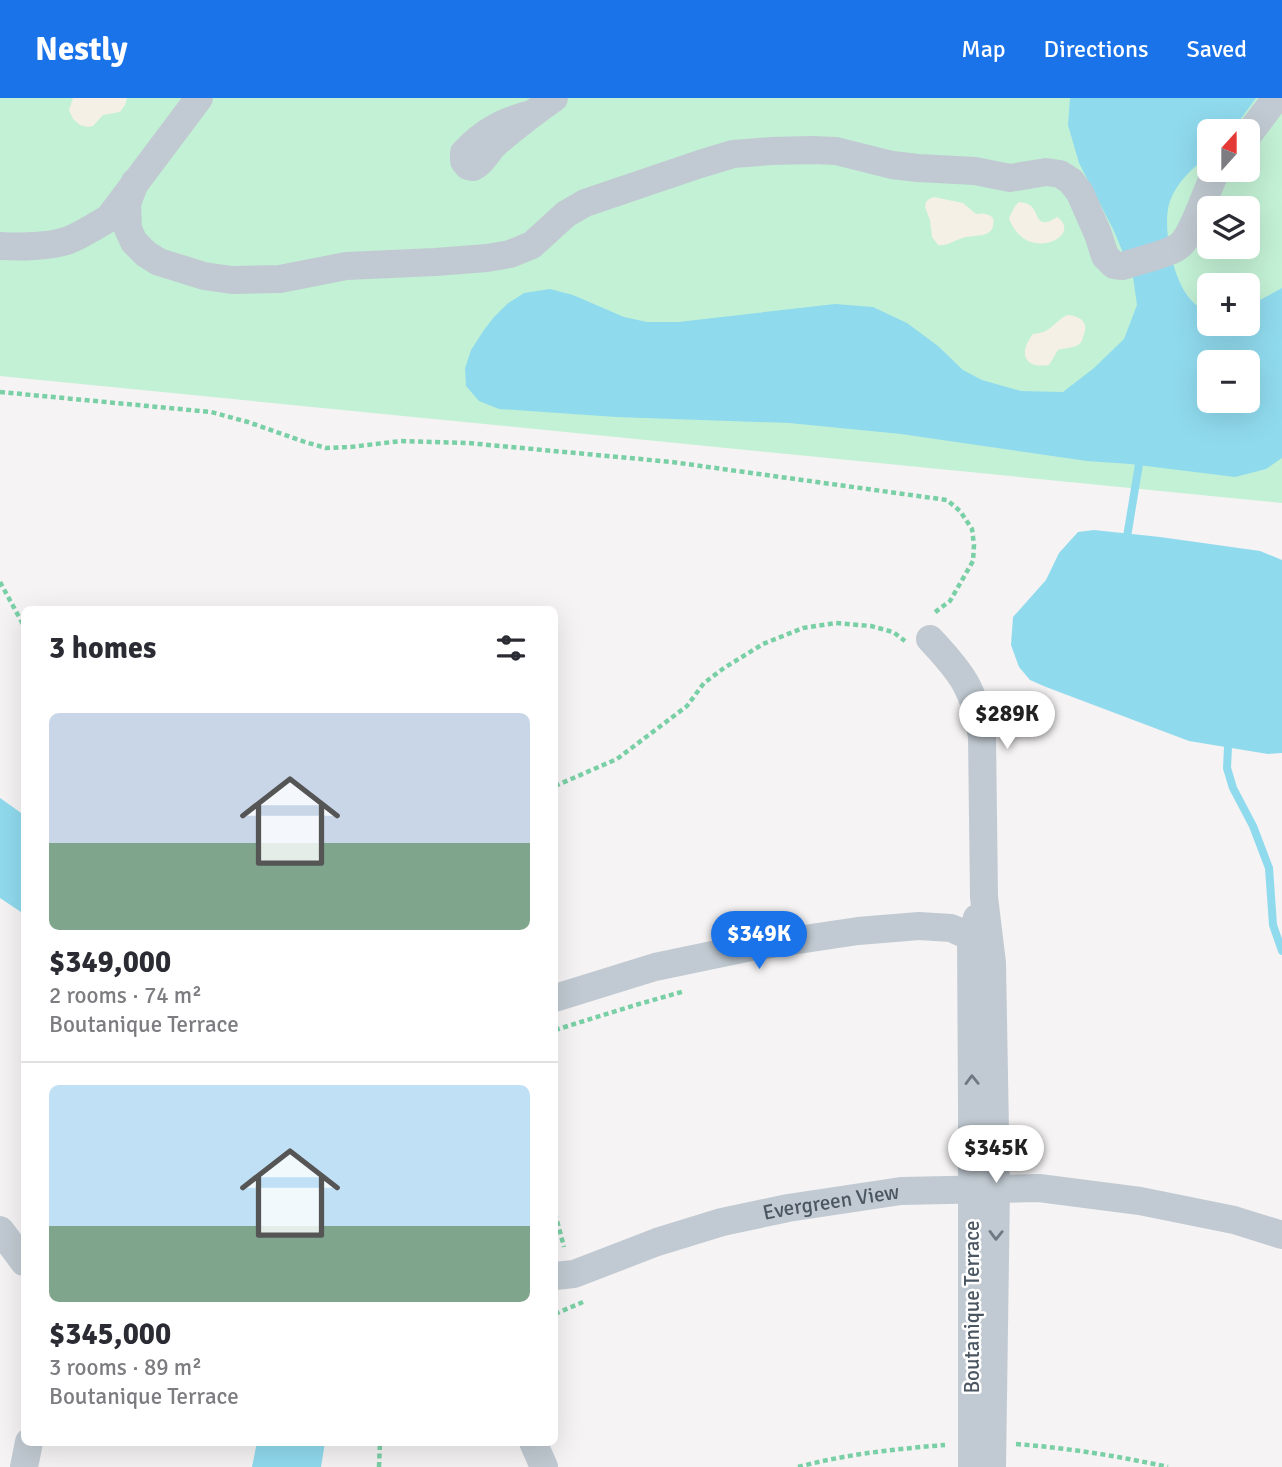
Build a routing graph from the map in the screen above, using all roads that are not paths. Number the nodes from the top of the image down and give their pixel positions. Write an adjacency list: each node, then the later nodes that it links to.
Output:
1 (199, 98): 6 (street)
2 (554, 98): 4 (street)
3 (1276, 98): 5 (street)
4 (531, 114)
5 (1260, 119)
6 (135, 182): 7 (street); 8 (street)
7 (1212, 182)
8 (0, 246)
9 (923, 633): 10 (street, Boutanique Terrace)
10 (984, 897): 11 (street, Boutanique Terrace); 12 (street, Boutanique Terrace)
11 (971, 937): 12 (street); 13 (street); 14 (street, Boutanique Terrace, one-way to 11)
12 (992, 963): 14 (street, Boutanique Terrace)
13 (558, 997)
14 (984, 1189): 16 (street, Evergreen View); 18 (street, Evergreen View); 23 (street, Boutanique Terrace); 24 (street, Boutanique Terrace, one-way to 24)
15 (0, 1230): 17 (street)
16 (1282, 1235)
17 (21, 1258)
18 (558, 1276)
19 (28, 1446): 21 (street)
20 (535, 1446): 22 (street)
21 (24, 1467)
22 (544, 1467)
23 (972, 1467)
24 (992, 1467)

